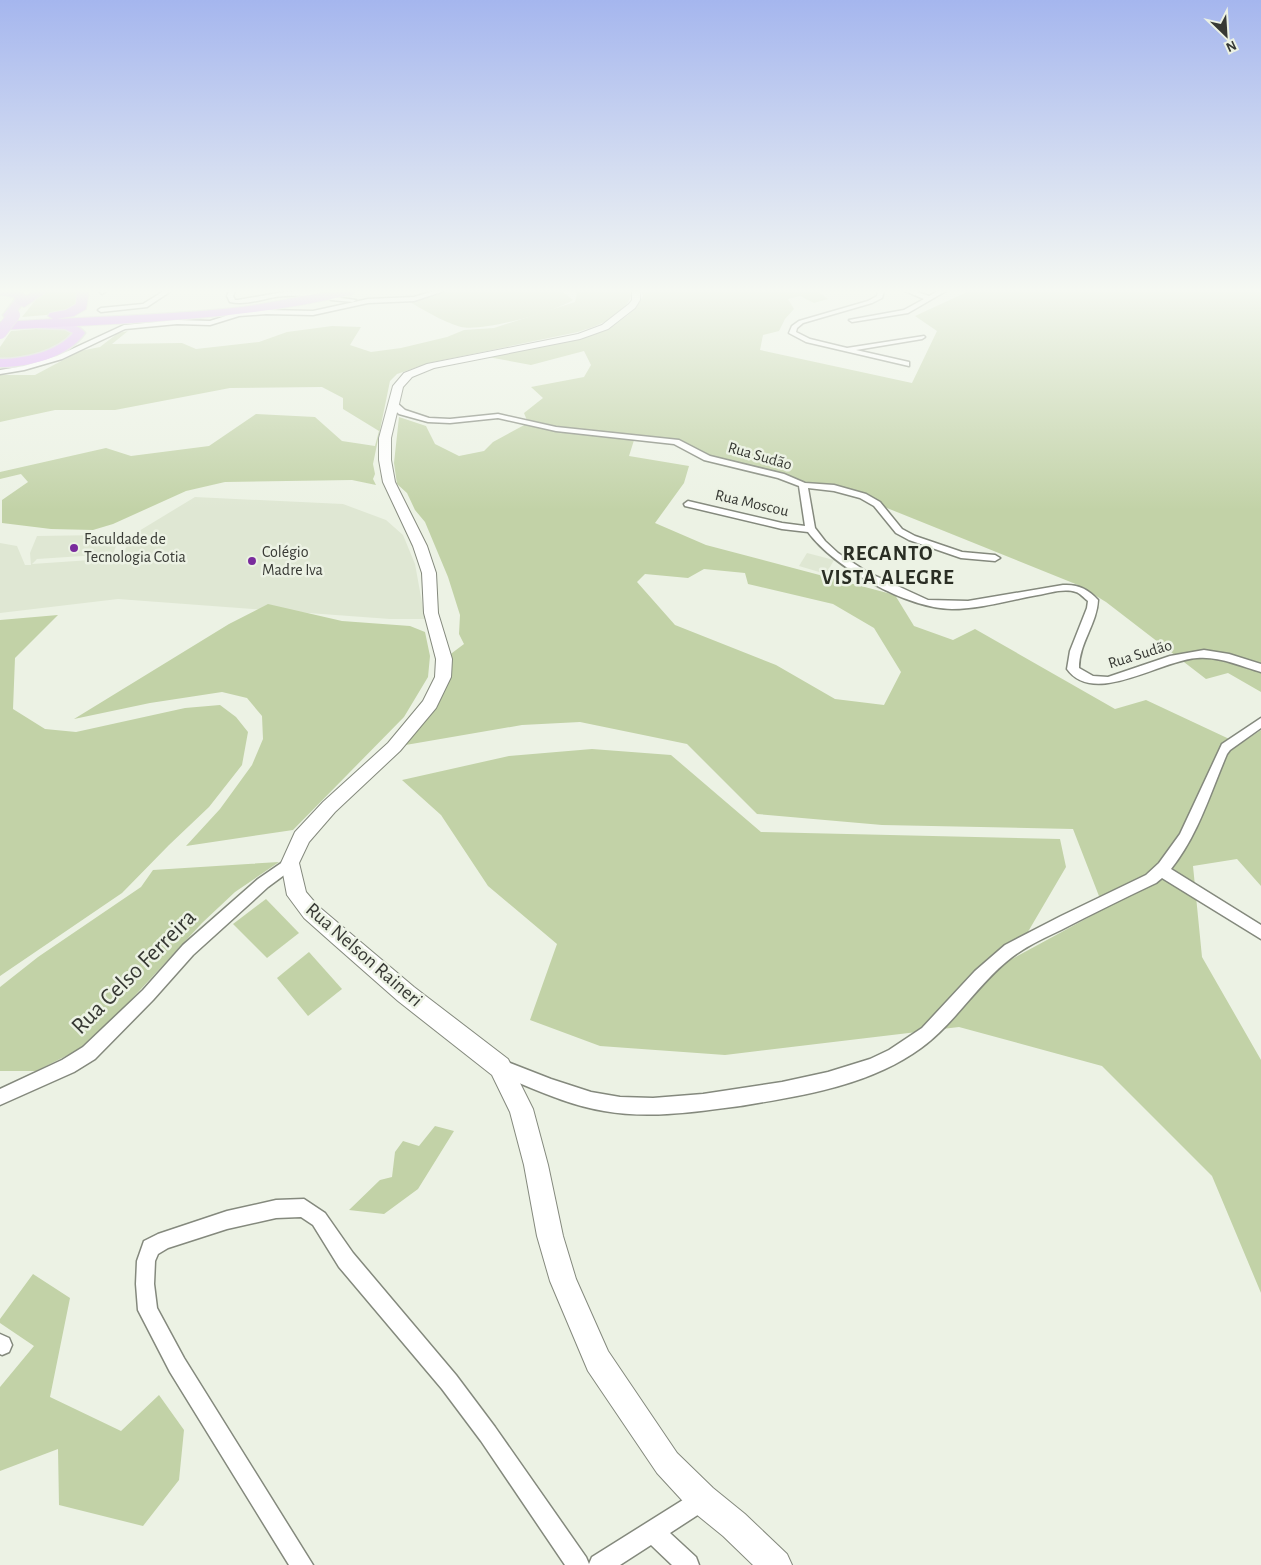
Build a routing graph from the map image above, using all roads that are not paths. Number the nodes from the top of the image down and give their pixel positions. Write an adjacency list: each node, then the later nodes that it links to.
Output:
1 (41, 364): 3 (street)
2 (446, 364): 4 (main road)
3 (0, 372)
4 (393, 404): 5 (street, Rua Sudão); 11 (main road)
5 (803, 485): 7 (street, Rua Sudão); 8 (street)
6 (688, 504): 7 (street, Rua Moscou)
7 (810, 529): 9 (street, Rua Sudão)
8 (996, 558)
9 (1261, 668)
10 (1261, 722): 12 (street)
11 (290, 863): 14 (main road, Rua Nelson Raineri); 15 (street, Rua Celso Ferreira)
12 (1162, 871): 13 (street); 14 (street)
13 (1261, 933)
14 (500, 1068): 16 (main road, Rua Nelson Raineri)
15 (0, 1097)
16 (702, 1499): 17 (street); 22 (main road, Rua Nelson Raineri)
17 (653, 1532): 20 (street); 21 (street)
18 (302, 1565): 19 (street)
19 (578, 1565)
20 (600, 1565)
21 (688, 1565)
22 (776, 1565)

